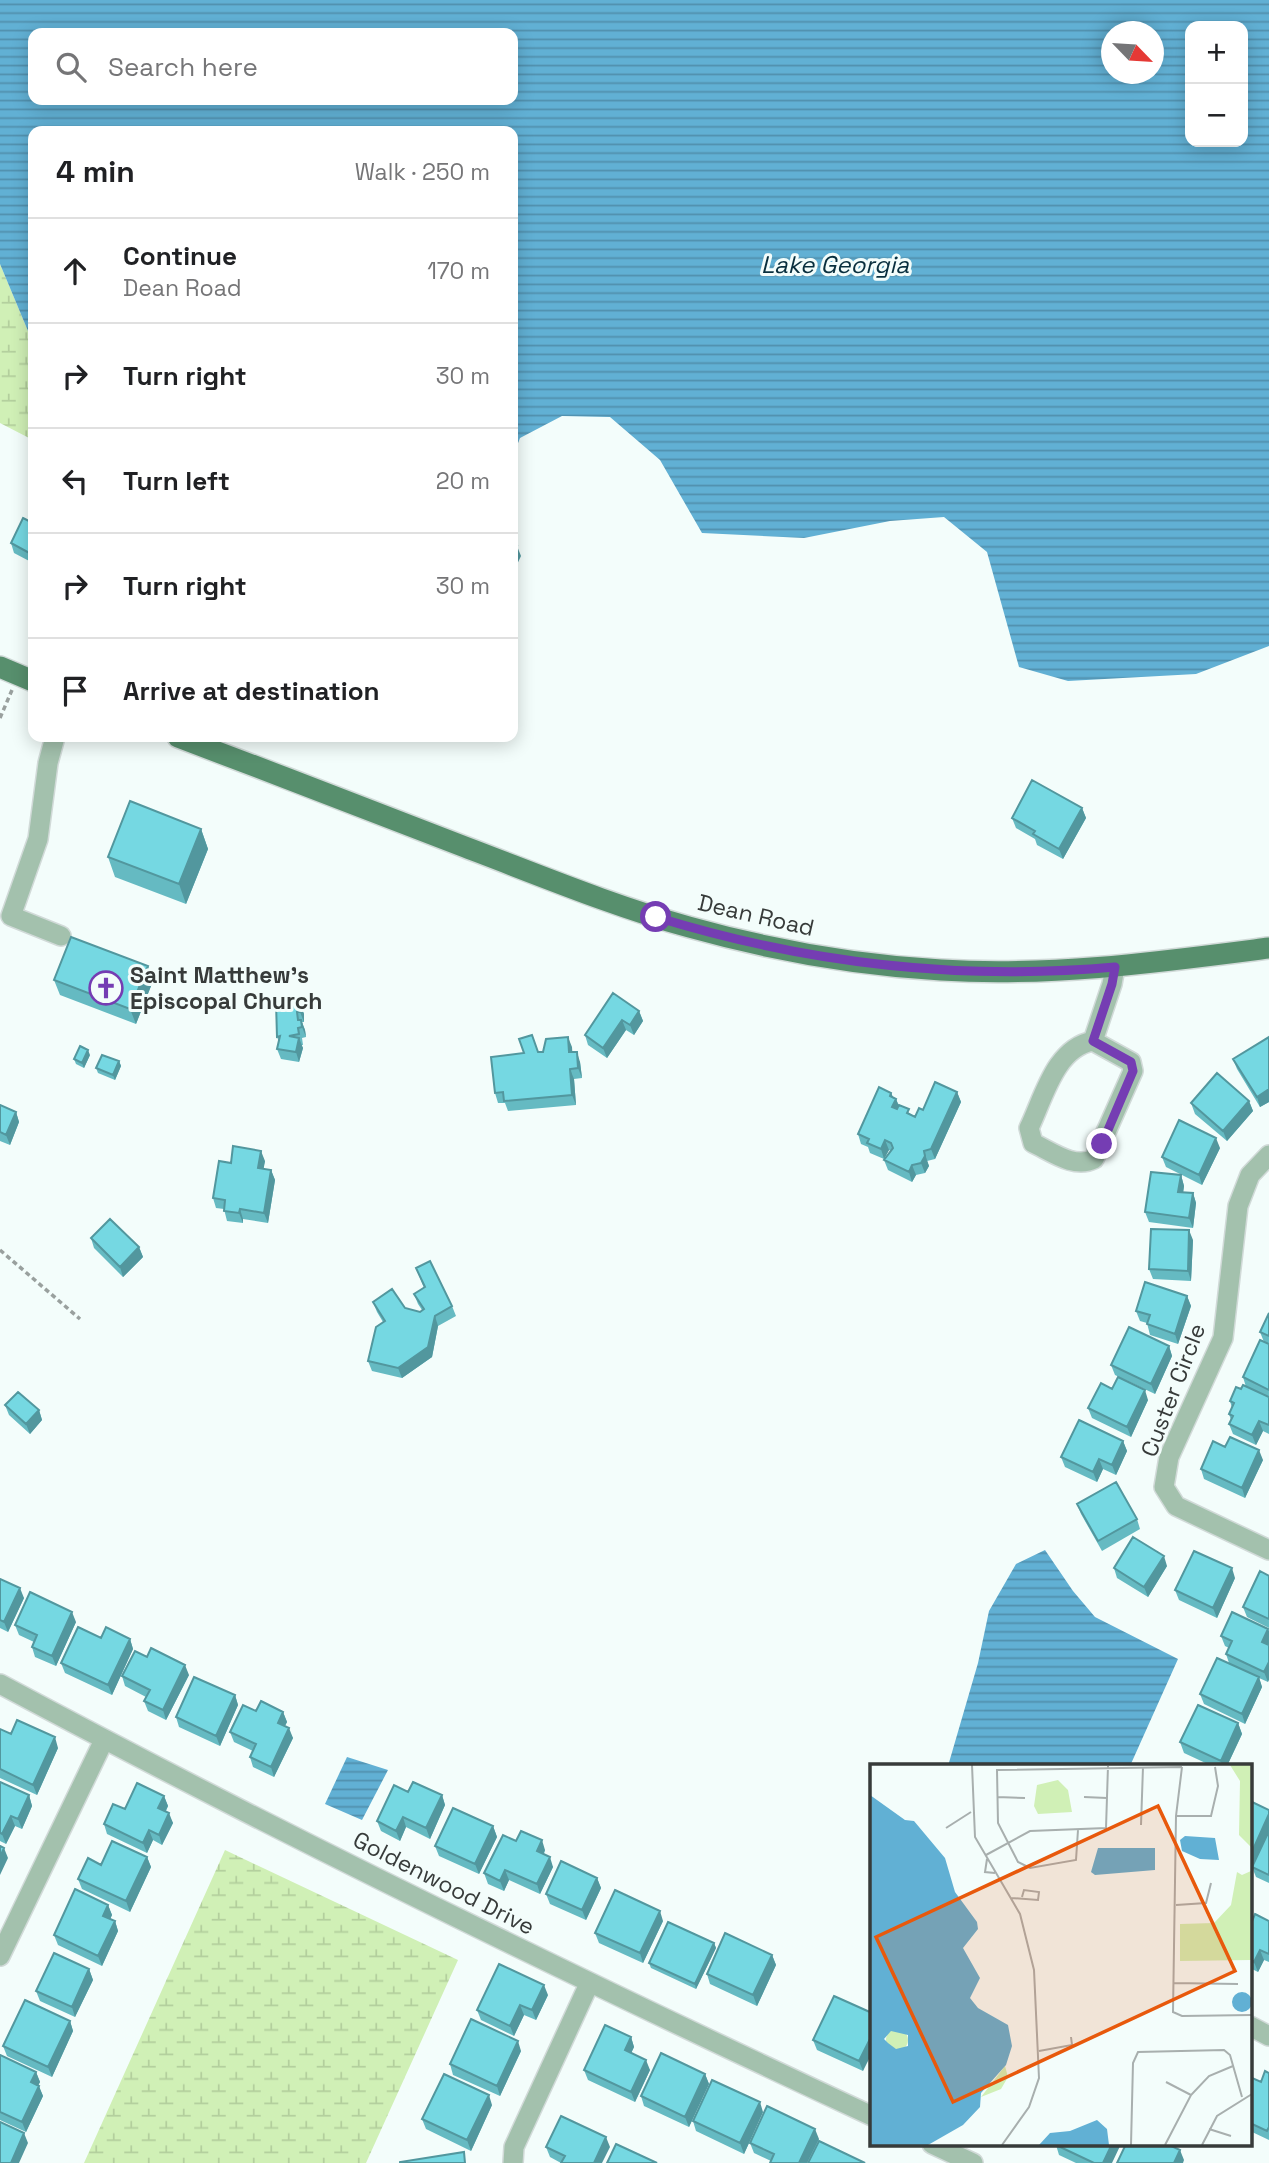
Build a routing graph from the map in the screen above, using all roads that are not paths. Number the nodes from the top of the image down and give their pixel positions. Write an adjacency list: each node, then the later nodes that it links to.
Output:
1 (54, 742): 3 (street)
2 (191, 742): 5 (main road, Dean Road)
3 (61, 936)
4 (1269, 948): 5 (main road, Dean Road)
5 (1115, 967): 6 (street)
6 (1093, 1041): 6 (street)
7 (1269, 1155): 8 (street, Custer Circle)
8 (1269, 1550)
9 (0, 1684): 10 (street, Goldenwood Drive)
10 (104, 1740): 11 (street); 12 (street, Goldenwood Drive)
11 (0, 1956)
12 (589, 1984): 15 (street, Goldenwood Drive); 17 (street)
13 (1252, 2027): 14 (street)
14 (1269, 2036)
15 (870, 2115)
16 (936, 2146): 18 (street)
17 (513, 2163)
18 (973, 2163)

